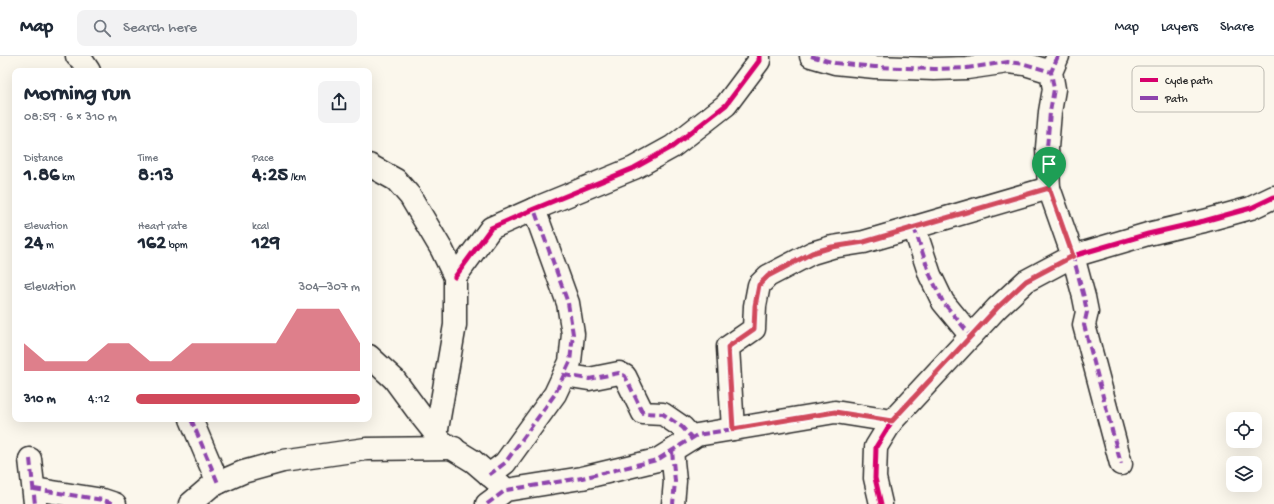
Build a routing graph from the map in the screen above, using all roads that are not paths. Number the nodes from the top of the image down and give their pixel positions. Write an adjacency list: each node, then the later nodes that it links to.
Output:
1 (77, 56): 5 (street)
2 (759, 56): 9 (street)
3 (811, 56): 4 (street)
4 (1054, 64): 7 (street)
5 (87, 68)
6 (372, 167): 12 (street)
7 (1049, 188): 10 (street); 11 (street)
8 (1274, 197): 11 (street)
9 (534, 209): 12 (street); 15 (street)
10 (914, 227): 13 (street); 18 (street)
11 (1073, 256): 13 (street); 24 (street)
12 (455, 277): 19 (street)
13 (971, 336): 16 (street)
14 (372, 359): 19 (street)
15 (564, 375): 20 (street); 25 (street)
16 (892, 421): 18 (street); 33 (street)
17 (192, 422): 26 (street)
18 (733, 429): 20 (street)
19 (436, 435): 21 (street)
20 (692, 438): 22 (street)
21 (454, 448): 25 (street); 26 (street)
22 (672, 451): 28 (street); 32 (street)
23 (30, 459): 27 (street)
24 (1121, 464)
25 (489, 475): 28 (street)
26 (218, 483): 30 (street)
27 (35, 496): 29 (street)
28 (512, 497): 31 (street)
29 (115, 504)
30 (190, 504)
31 (487, 504)
32 (673, 504)
33 (881, 504)

